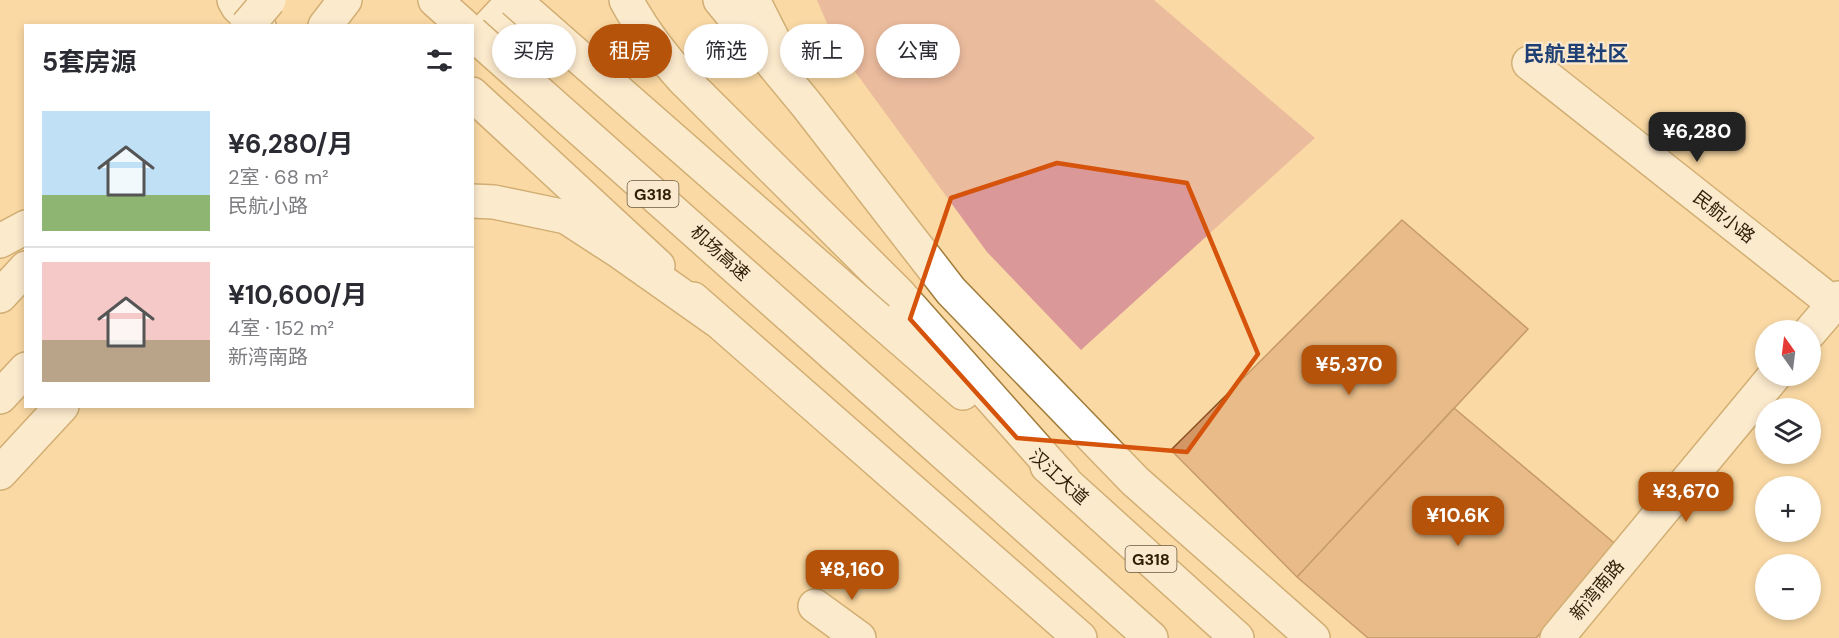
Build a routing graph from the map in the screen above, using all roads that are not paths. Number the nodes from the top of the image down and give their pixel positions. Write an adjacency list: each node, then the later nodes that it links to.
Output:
1 (234, 0): 10 (main road)
2 (269, 0): 9 (main road, bridge)
3 (345, 0): 11 (main road)
4 (435, 0): 12 (main road)
5 (514, 0): 14 (main road); 31 (main road, 汉江大道, bridge)
6 (626, 0): 31 (main road, G318)
7 (720, 0): 17 (main road)
8 (753, 0): 17 (main road)
9 (249, 24)
10 (257, 24)
11 (327, 24)
12 (462, 24)
13 (474, 35): 35 (main road, 机场高速 / G318, bridge)
14 (474, 37)
15 (1529, 63): 23 (main road, 民航小路)
16 (474, 96): 24 (main road)
17 (807, 104): 37 (main road)
18 (474, 201): 24 (main road)
19 (24, 228): 20 (main road)
20 (0, 241)
21 (24, 270): 22 (main road)
22 (0, 296)
23 (1837, 301): 25 (main road)
24 (715, 319): 34 (main road)
25 (1820, 320)
26 (24, 371): 28 (main road)
27 (1766, 386): 38 (main road, 新湾南路)
28 (0, 397)
29 (60, 408): 30 (main road)
30 (0, 473)
31 (1064, 480): 36 (main road, 汉江大道 / G318)
32 (815, 606): 33 (main road)
33 (859, 638)
34 (1080, 638)
35 (1151, 638)
36 (1237, 638)
37 (1313, 638)
38 (1557, 638)

